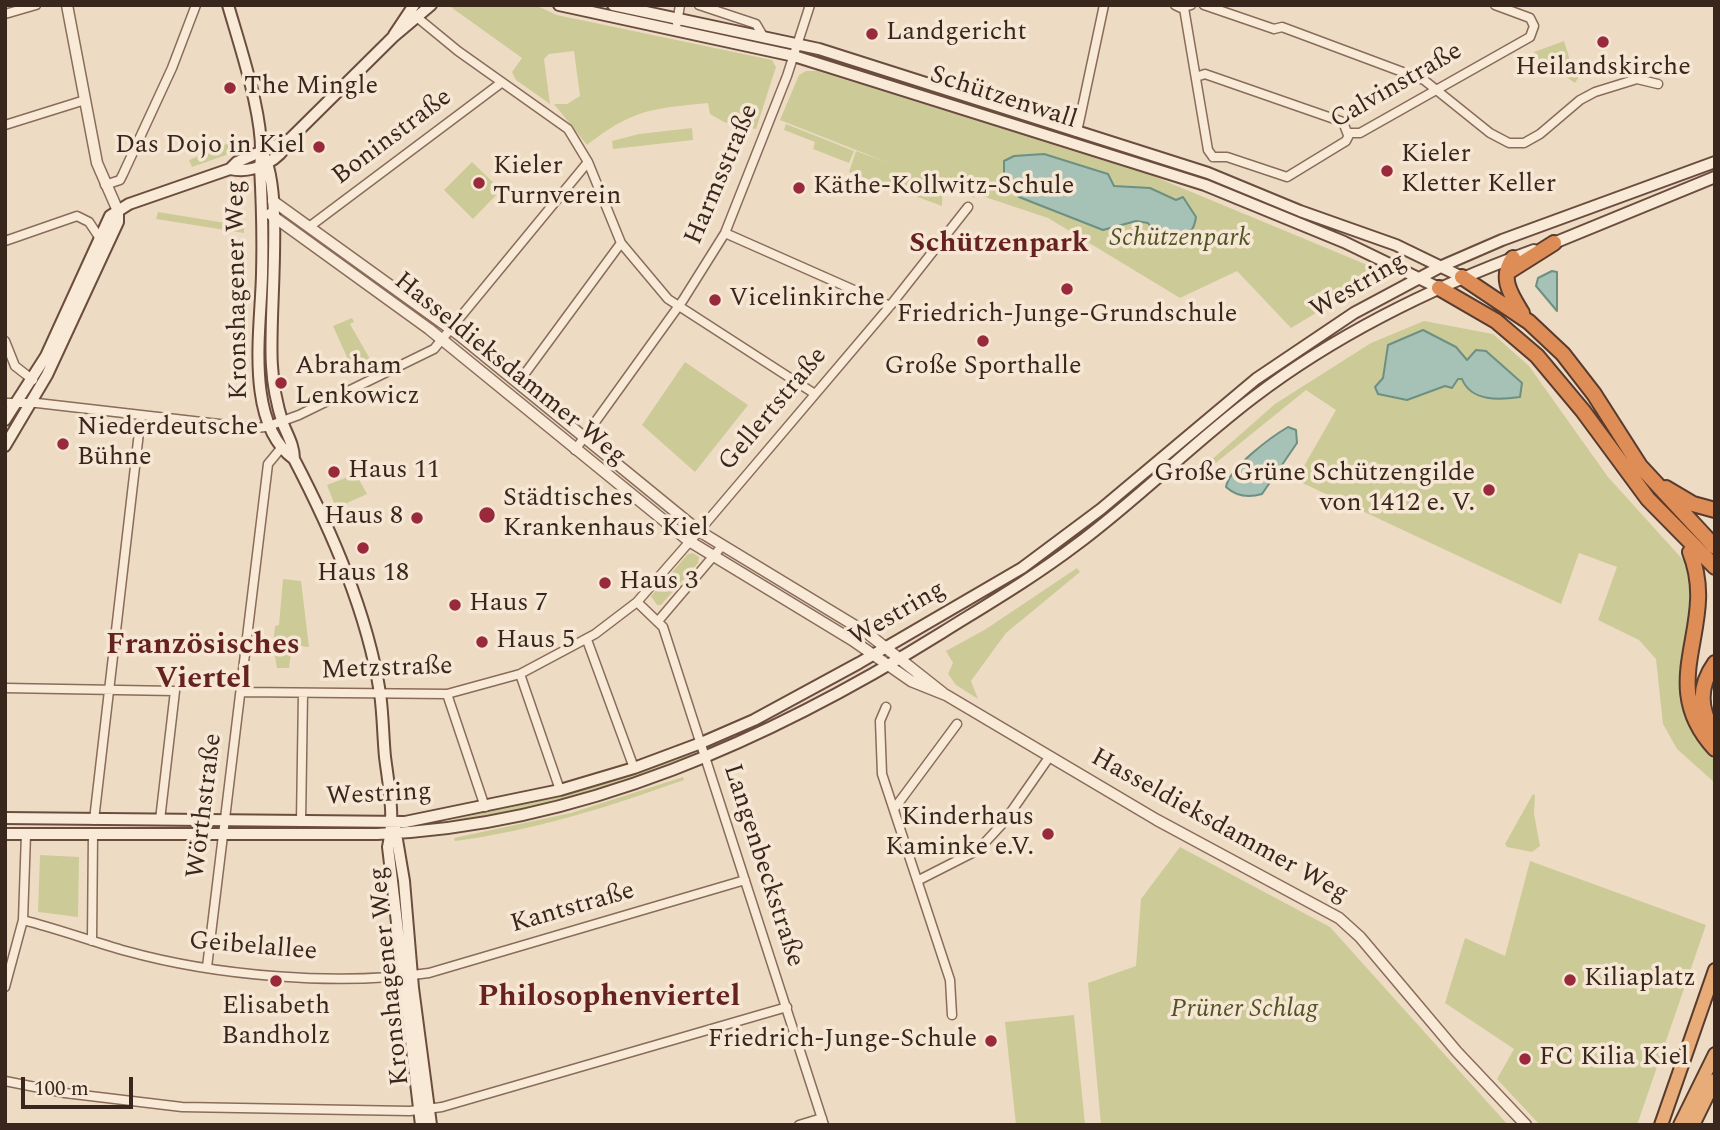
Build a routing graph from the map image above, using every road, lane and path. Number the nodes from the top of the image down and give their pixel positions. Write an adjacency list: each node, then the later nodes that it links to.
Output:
1 (36, 5): 16 (street)
2 (67, 5): 26 (street)
3 (196, 5): 36 (street)
4 (228, 5): 31 (main road, Kronshagener Weg)
5 (431, 5): 15 (main road)
6 (613, 5): 17 (main road, Schützenwall)
7 (680, 5): 17 (street)
8 (699, 5): 19 (street, Schützenwall)
9 (810, 5): 20 (street, Harmsstraße)
10 (1104, 5): 28 (street)
11 (1204, 5): 25 (street)
12 (1495, 5): 25 (street, Calvinstraße)
13 (562, 6): 18 (main road, Schützenwall)
14 (1183, 6): 22 (street)
15 (414, 11): 23 (street); 31 (main road)
16 (5, 15)
17 (677, 18): 18 (street); 19 (main road, Schützenwall)
18 (675, 31): 21 (main road, Schützenwall)
19 (763, 36): 20 (main road, Schützenwall)
20 (798, 44): 21 (street, Harmsstraße); 28 (main road, Schützenwall)
21 (794, 56): 37 (main road, Schützenwall); 43 (street, Harmsstraße)
22 (1196, 78): 29 (street); 30 (street)
23 (501, 83): 32 (street); 42 (street, Boninstraße)
24 (1658, 84): 25 (street)
25 (1434, 89): 29 (street, Calvinstraße)
26 (85, 100): 27 (street); 36 (street)
27 (5, 125)
28 (1077, 132): 34 (main road, Schützenwall)
29 (1348, 135): 30 (street, Calvinstraße)
30 (1213, 157): 34 (street)
31 (263, 160): 38 (main road, Kronshagener Weg); 40 (main road)
32 (588, 162): 46 (street); 58 (street)
33 (1715, 162): 49 (main road, Westring)
34 (1208, 173): 37 (street); 49 (main road, Schützenwall)
35 (1715, 177): 47 (main road, Westring)
36 (105, 185): 40 (street)
37 (1205, 185): 52 (main road, Schützenwall)
38 (267, 204): 41 (main road, Kronshagener Weg); 42 (street, Hasseldieksdammer Weg); 70 (main road, Kronshagener Weg)
39 (968, 207): 55 (street, Gellertstraße)
40 (118, 211): 44 (main road); 65 (main road)
41 (274, 217): 60 (street, Hasseldieksdammer Weg); 69 (main road, Kronshagener Weg)
42 (309, 227): 58 (street, Hasseldieksdammer Weg)
43 (725, 233): 54 (street, Harmsstraße); 55 (street)
44 (99, 237): 45 (street); 62 (main road)
45 (5, 241)
46 (621, 243): 54 (street); 63 (street)
47 (1554, 243): 48 (main road, Westring); 50 (highway)
48 (1513, 258): 50 (highway); 51 (main road, Westring)
49 (1442, 266): 51 (main road, Schützenwall); 52 (main road, Westring)
50 (1507, 273): 57 (highway)
51 (1462, 277): 53 (main road, Westring); 57 (highway)
52 (1420, 278): 53 (main road, Schützenwall); 56 (main road, Westring)
53 (1439, 288): 59 (main road, Westring); 78 (highway)
54 (678, 306): 64 (street); 71 (street, Harmsstraße)
55 (890, 306): 64 (street, Gellertstraße)
56 (1347, 317): 59 (street); 88 (main road, Westring)
57 (1529, 323): 76 (highway)
58 (451, 329): 60 (street); 63 (street, Hasseldieksdammer Weg)
59 (1352, 334): 90 (main road, Westring)
60 (442, 340): 69 (street); 74 (street, Hasseldieksdammer Weg)
61 (5, 341): 62 (street)
62 (29, 378): 66 (main road)
63 (518, 383): 71 (street, Hasseldieksdammer Weg)
64 (815, 394): 79 (street, Gellertstraße)
65 (30, 402): 66 (street); 67 (street); 72 (main road)
66 (10, 403): 68 (main road)
67 (141, 415): 70 (street); 95 (street)
68 (5, 420)
69 (283, 422): 70 (street); 75 (main road, Kronshagener Weg)
70 (270, 426): 73 (main road, Kronshagener Weg)
71 (585, 438): 74 (street, Harmsstraße); 79 (street, Hasseldieksdammer Weg)
72 (5, 446)
73 (282, 447): 75 (main road, Kronshagener Weg); 96 (street, Wörthstraße)
74 (575, 450): 80 (street, Hasseldieksdammer Weg)
75 (293, 460): 99 (main road, Kronshagener Weg)
76 (1640, 466): 77 (highway); 82 (highway)
77 (1715, 510)
78 (1664, 517): 84 (highway); 105 (highway)
79 (699, 531): 80 (street, Gellertstraße); 81 (street, Hasseldieksdammer Weg)
80 (689, 541): 83 (street, Hasseldieksdammer Weg); 85 (street, Metzstraße)
81 (722, 546): 83 (street); 88 (street, Hasseldieksdammer Weg)
82 (1715, 547)
83 (715, 556): 86 (street); 89 (street, Hasseldieksdammer Weg)
84 (1715, 567)
85 (637, 602): 86 (street); 87 (street, Metzstraße)
86 (659, 620): 104 (street, Langenbeckstraße)
87 (587, 640): 93 (street, Metzstraße); 108 (street)
88 (888, 648): 89 (main road, Westring); 90 (street, Hasseldieksdammer Weg)
89 (874, 655): 92 (street, Hasseldieksdammer Weg); 104 (main road, Westring)
90 (901, 658): 92 (main road, Westring); 100 (street, Hasseldieksdammer Weg)
91 (1715, 663): 103 (highway)
92 (888, 665): 100 (street, Hasseldieksdammer Weg); 107 (main road, Westring)
93 (520, 674): 98 (street, Metzstraße); 109 (street)
94 (5, 688): 95 (street)
95 (109, 690): 113 (street); 114 (street)
96 (241, 692): 97 (street, Metzstraße); 115 (street, Wörthstraße)
97 (303, 693): 99 (street, Metzstraße); 116 (street)
98 (447, 694): 99 (street, Metzstraße); 110 (street)
99 (380, 695): 117 (main road, Kronshagener Weg)
100 (946, 695): 106 (street, Hasseldieksdammer Weg)
101 (886, 706): 111 (street)
102 (957, 723): 111 (street)
103 (1715, 732)
104 (701, 743): 107 (street, Langenbeckstraße); 108 (main road, Westring)
105 (1715, 749)
106 (1050, 755): 123 (street); 140 (street, Hasseldieksdammer Weg)
107 (703, 757): 117 (main road, Westring); 122 (street, Langenbeckstraße)
108 (634, 768): 109 (main road, Westring)
109 (559, 790): 110 (main road, Westring)
110 (485, 807): 117 (main road, Westring)
111 (894, 809): 123 (street)
112 (5, 818): 113 (main road, Westring)
113 (94, 820): 114 (main road, Westring)
114 (160, 820): 115 (main road, Westring)
115 (224, 821): 116 (main road, Westring); 121 (street, Wörthstraße)
116 (302, 822): 117 (main road, Westring)
117 (394, 830): 121 (main road, Westring); 128 (main road, Kronshagener Weg)
118 (93, 833): 120 (main road, Westring); 121 (main road, Westring); 125 (street)
119 (5, 834): 120 (main road, Westring)
120 (26, 834): 124 (street)
121 (223, 835): 126 (street, Wörthstraße)
122 (745, 880): 128 (street, Kantstraße); 130 (street, Langenbeckstraße)
123 (919, 880): 131 (street)
124 (23, 920): 125 (street, Geibelallee); 129 (street)
125 (92, 941): 126 (street, Geibelallee)
126 (207, 967): 128 (street, Geibelallee)
127 (1715, 970): 141 (highway)
128 (407, 974): 135 (main road, Kronshagener Weg)
129 (5, 987)
130 (787, 1007): 135 (street); 136 (street, Langenbeckstraße)
131 (952, 1015)
132 (1715, 1054): 142 (highway)
133 (1715, 1080): 143 (highway)
134 (5, 1081): 135 (street)
135 (423, 1110): 137 (main road, Kronshagener Weg); 138 (main road, Kronshagener Weg)
136 (823, 1121): 139 (street)
137 (421, 1125)
138 (431, 1125)
139 (799, 1125)
140 (1526, 1125)
141 (1661, 1125)
142 (1680, 1125)
143 (1693, 1125)

